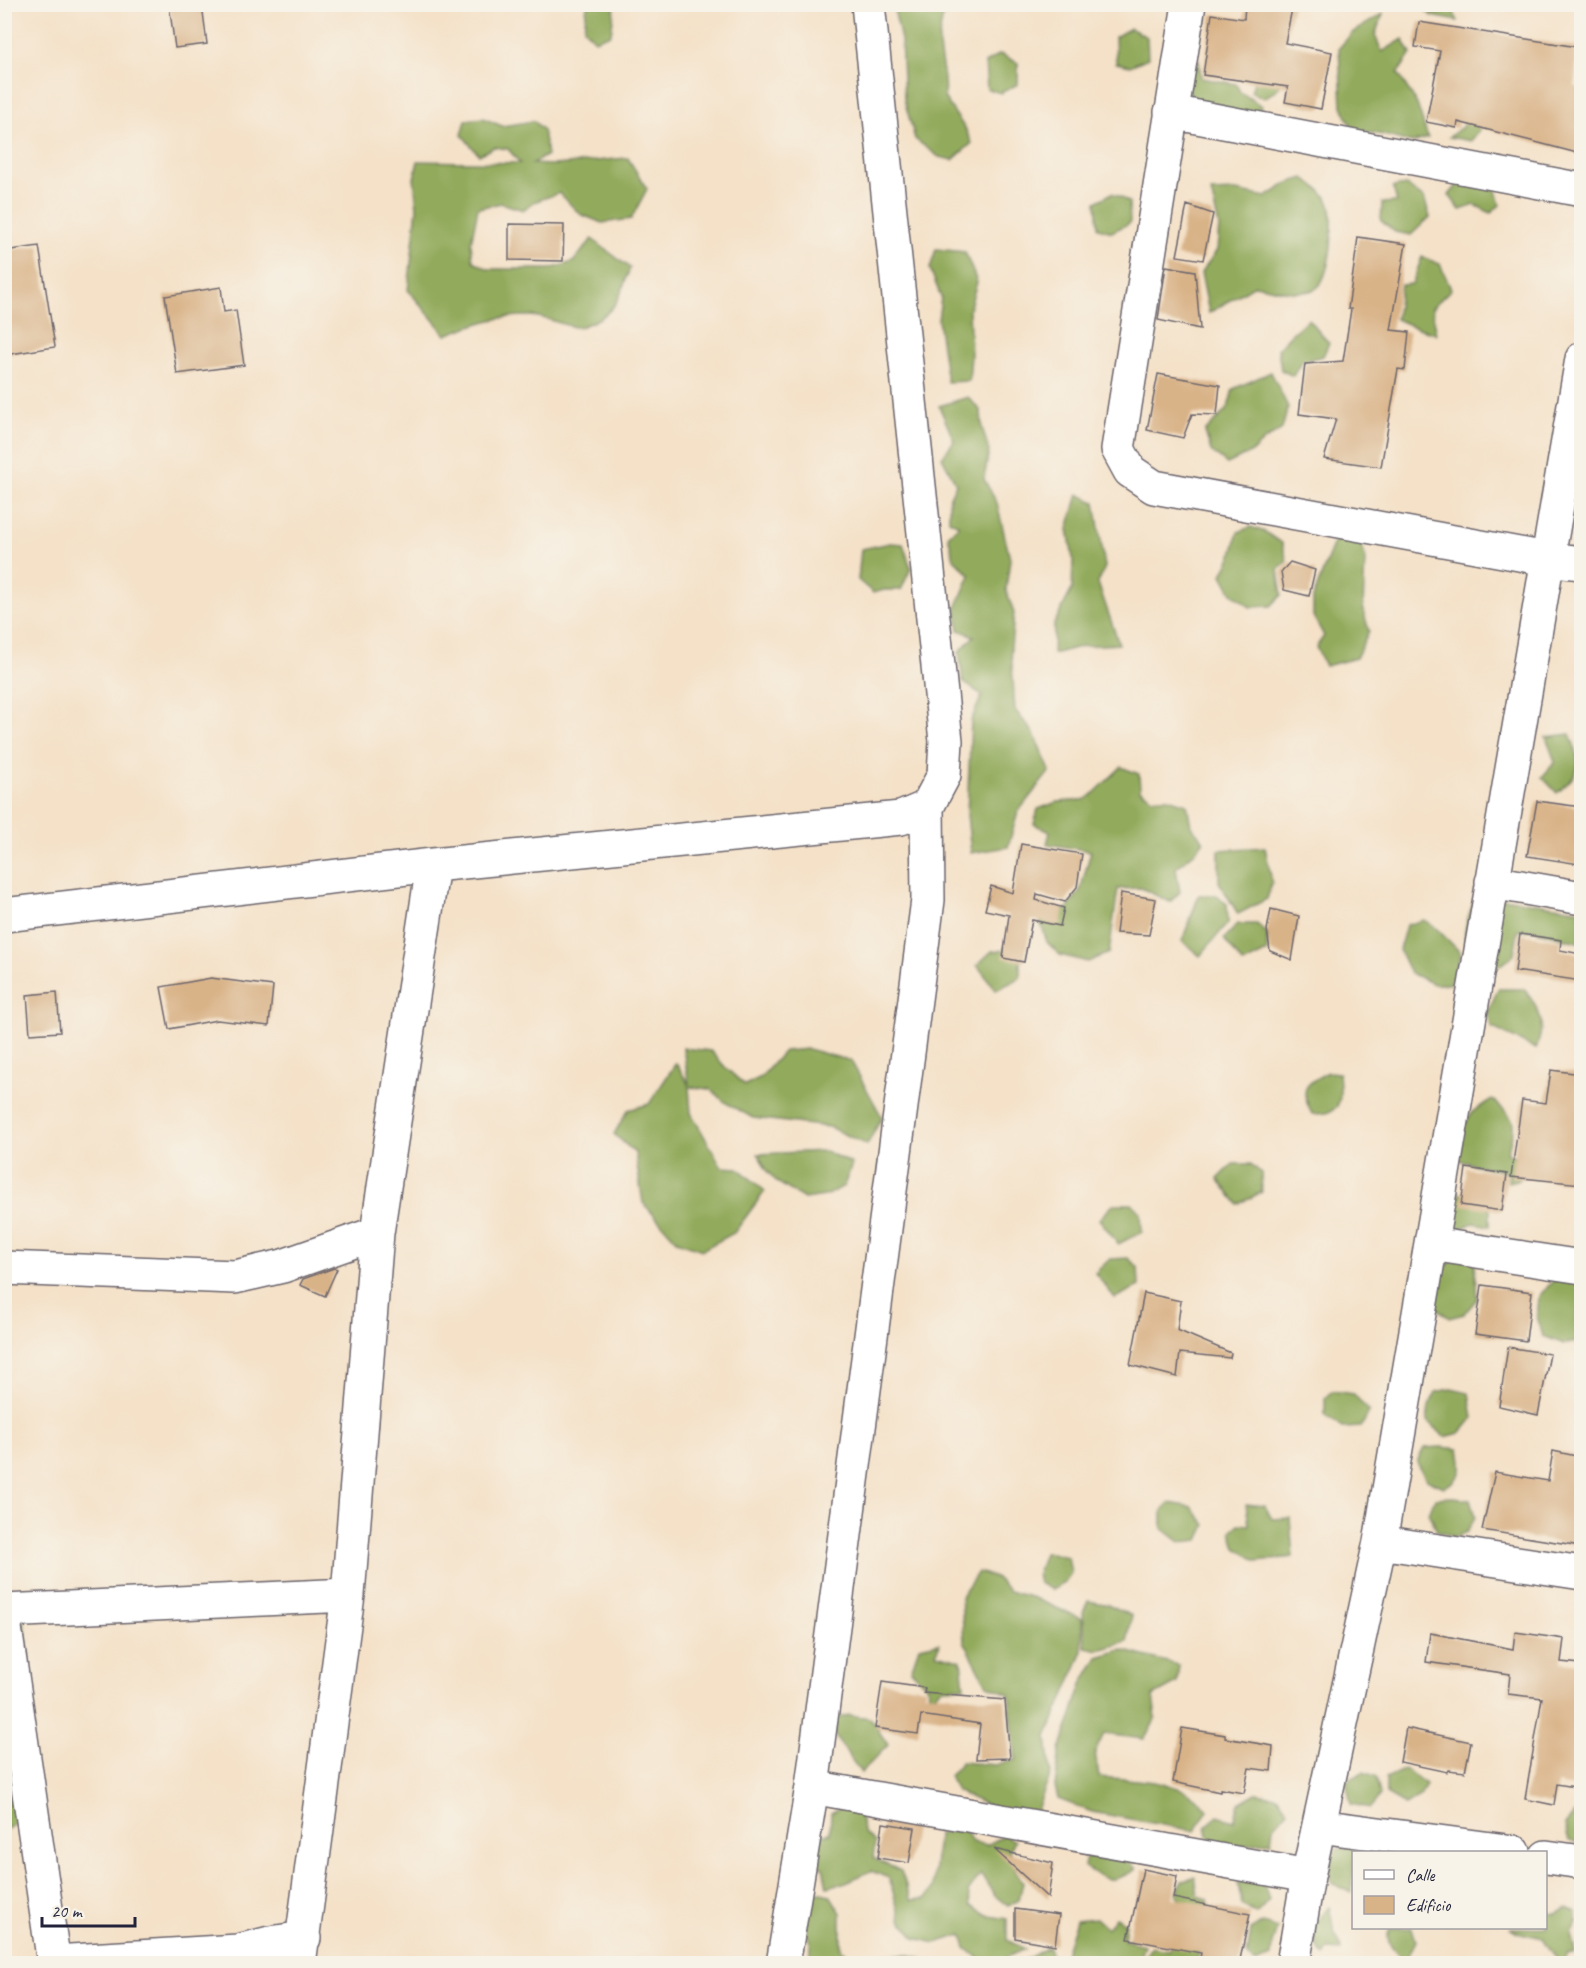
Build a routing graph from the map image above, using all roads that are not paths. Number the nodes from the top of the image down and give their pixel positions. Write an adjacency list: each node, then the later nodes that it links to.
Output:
1 (868, 4): 8 (street)
2 (1189, 4): 3 (street)
3 (1171, 112): 4 (street); 6 (street)
4 (1581, 190)
5 (1581, 359): 6 (street)
6 (1547, 559): 7 (street); 10 (street)
7 (1581, 563)
8 (927, 807): 9 (street); 22 (street)
9 (433, 865): 12 (street); 13 (street)
10 (1492, 882): 11 (street); 14 (street)
11 (1581, 898)
12 (4, 915)
13 (377, 1233): 15 (street); 19 (street)
14 (1431, 1244): 16 (street); 17 (street)
15 (4, 1268)
16 (1581, 1268)
17 (1380, 1542): 18 (street); 23 (street)
18 (1581, 1573)
19 (348, 1595): 20 (street); 28 (street)
20 (4, 1611)
21 (4, 1621): 30 (street)
22 (812, 1787): 27 (street); 31 (street)
23 (1319, 1826): 24 (street); 27 (street)
24 (1506, 1851)
25 (1547, 1857): 26 (street)
26 (1581, 1862)
27 (1308, 1876): 32 (street)
28 (302, 1951): 29 (street)
29 (244, 1957): 30 (street)
30 (54, 1963)
31 (783, 1964)
32 (1293, 1964)

